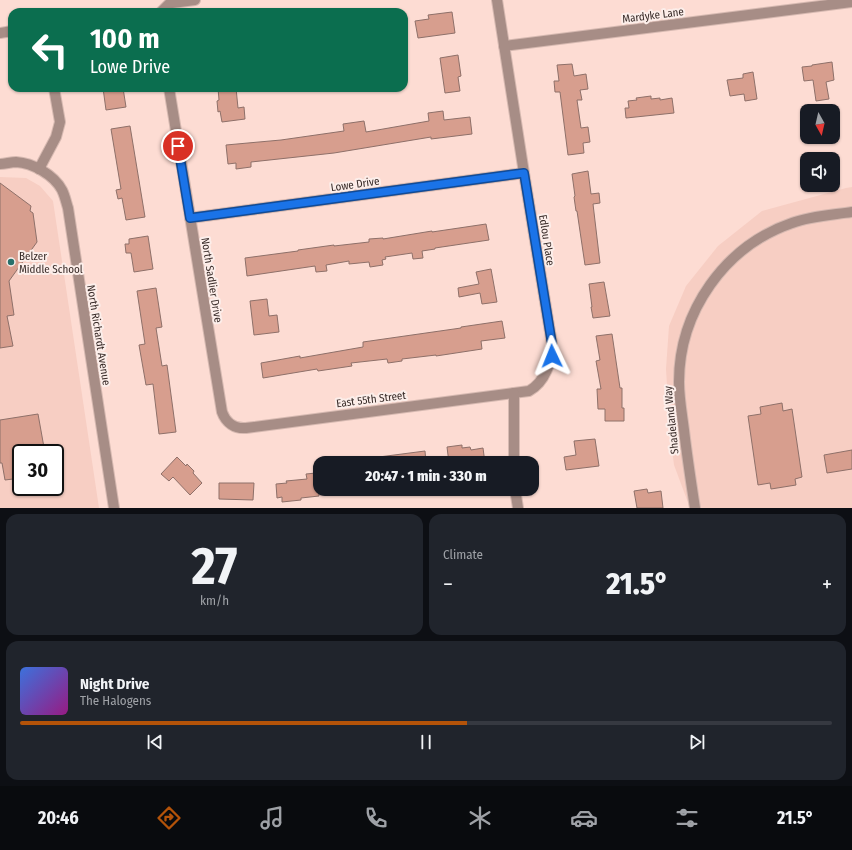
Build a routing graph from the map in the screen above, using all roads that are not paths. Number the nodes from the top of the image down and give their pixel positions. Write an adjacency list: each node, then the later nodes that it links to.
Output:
1 (195, 0): 4 (street)
2 (497, 0): 5 (street, Edlou Place)
3 (852, 2): 5 (street, Mardyke Lane)
4 (165, 8)
5 (504, 46): 10 (street, Edlou Place)
6 (55, 92): 9 (street)
7 (170, 92): 12 (street, North Sadlier Drive)
8 (0, 164): 9 (street, North Richardt Avenue)
9 (39, 169): 17 (street, North Richardt Avenue)
10 (524, 173): 12 (street, Lowe Drive); 13 (street, Edlou Place)
11 (852, 212): 19 (street, Shadeland Way)
12 (190, 218): 14 (street, North Sadlier Drive)
13 (514, 393): 14 (street, East 55th Street); 15 (street)
14 (232, 425)
15 (514, 456)
16 (516, 496): 18 (street)
17 (114, 508)
18 (518, 508)
19 (694, 508)

